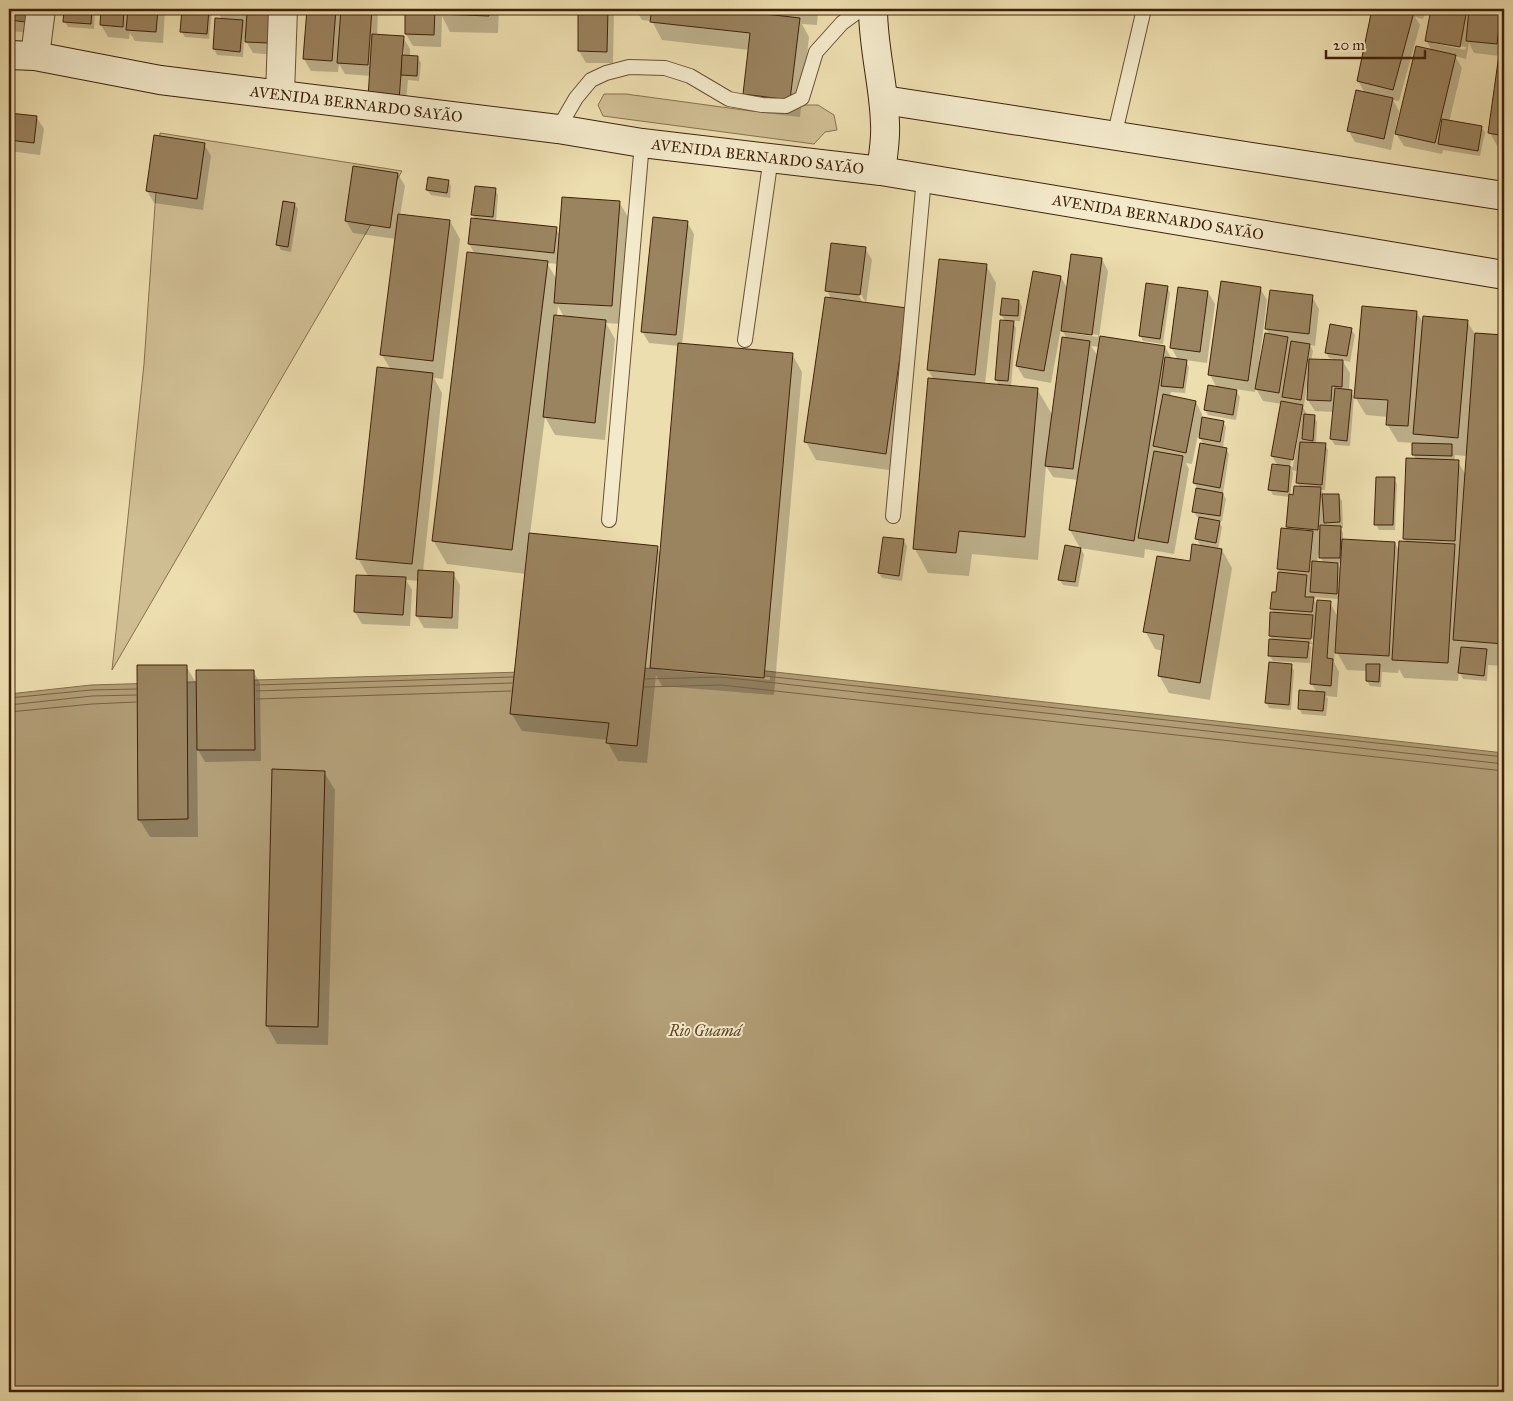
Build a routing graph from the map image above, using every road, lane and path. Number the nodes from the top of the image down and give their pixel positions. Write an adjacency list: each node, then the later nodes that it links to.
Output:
1 (41, 9): 6 (main road)
2 (283, 9): 7 (main road)
3 (861, 9): 9 (lane)
4 (873, 9): 8 (main road)
5 (1144, 9): 10 (lane)
6 (22, 55): 7 (main road, AVENIDA BERNARDO SAYÃO)
7 (280, 94): 9 (main road, AVENIDA BERNARDO SAYÃO)
8 (884, 100): 10 (main road); 13 (main road)
9 (558, 129): 11 (main road, AVENIDA BERNARDO SAYÃO)
10 (1114, 137): 15 (main road)
11 (642, 143): 12 (main road, AVENIDA BERNARDO SAYÃO); 19 (lane)
12 (771, 157): 13 (main road, AVENIDA BERNARDO SAYÃO); 17 (lane)
13 (881, 171): 14 (main road, AVENIDA BERNARDO SAYÃO)
14 (924, 178): 16 (main road, AVENIDA BERNARDO SAYÃO); 18 (lane)
15 (1504, 196)
16 (1504, 275)
17 (745, 340)
18 (893, 516)
19 (609, 520)

